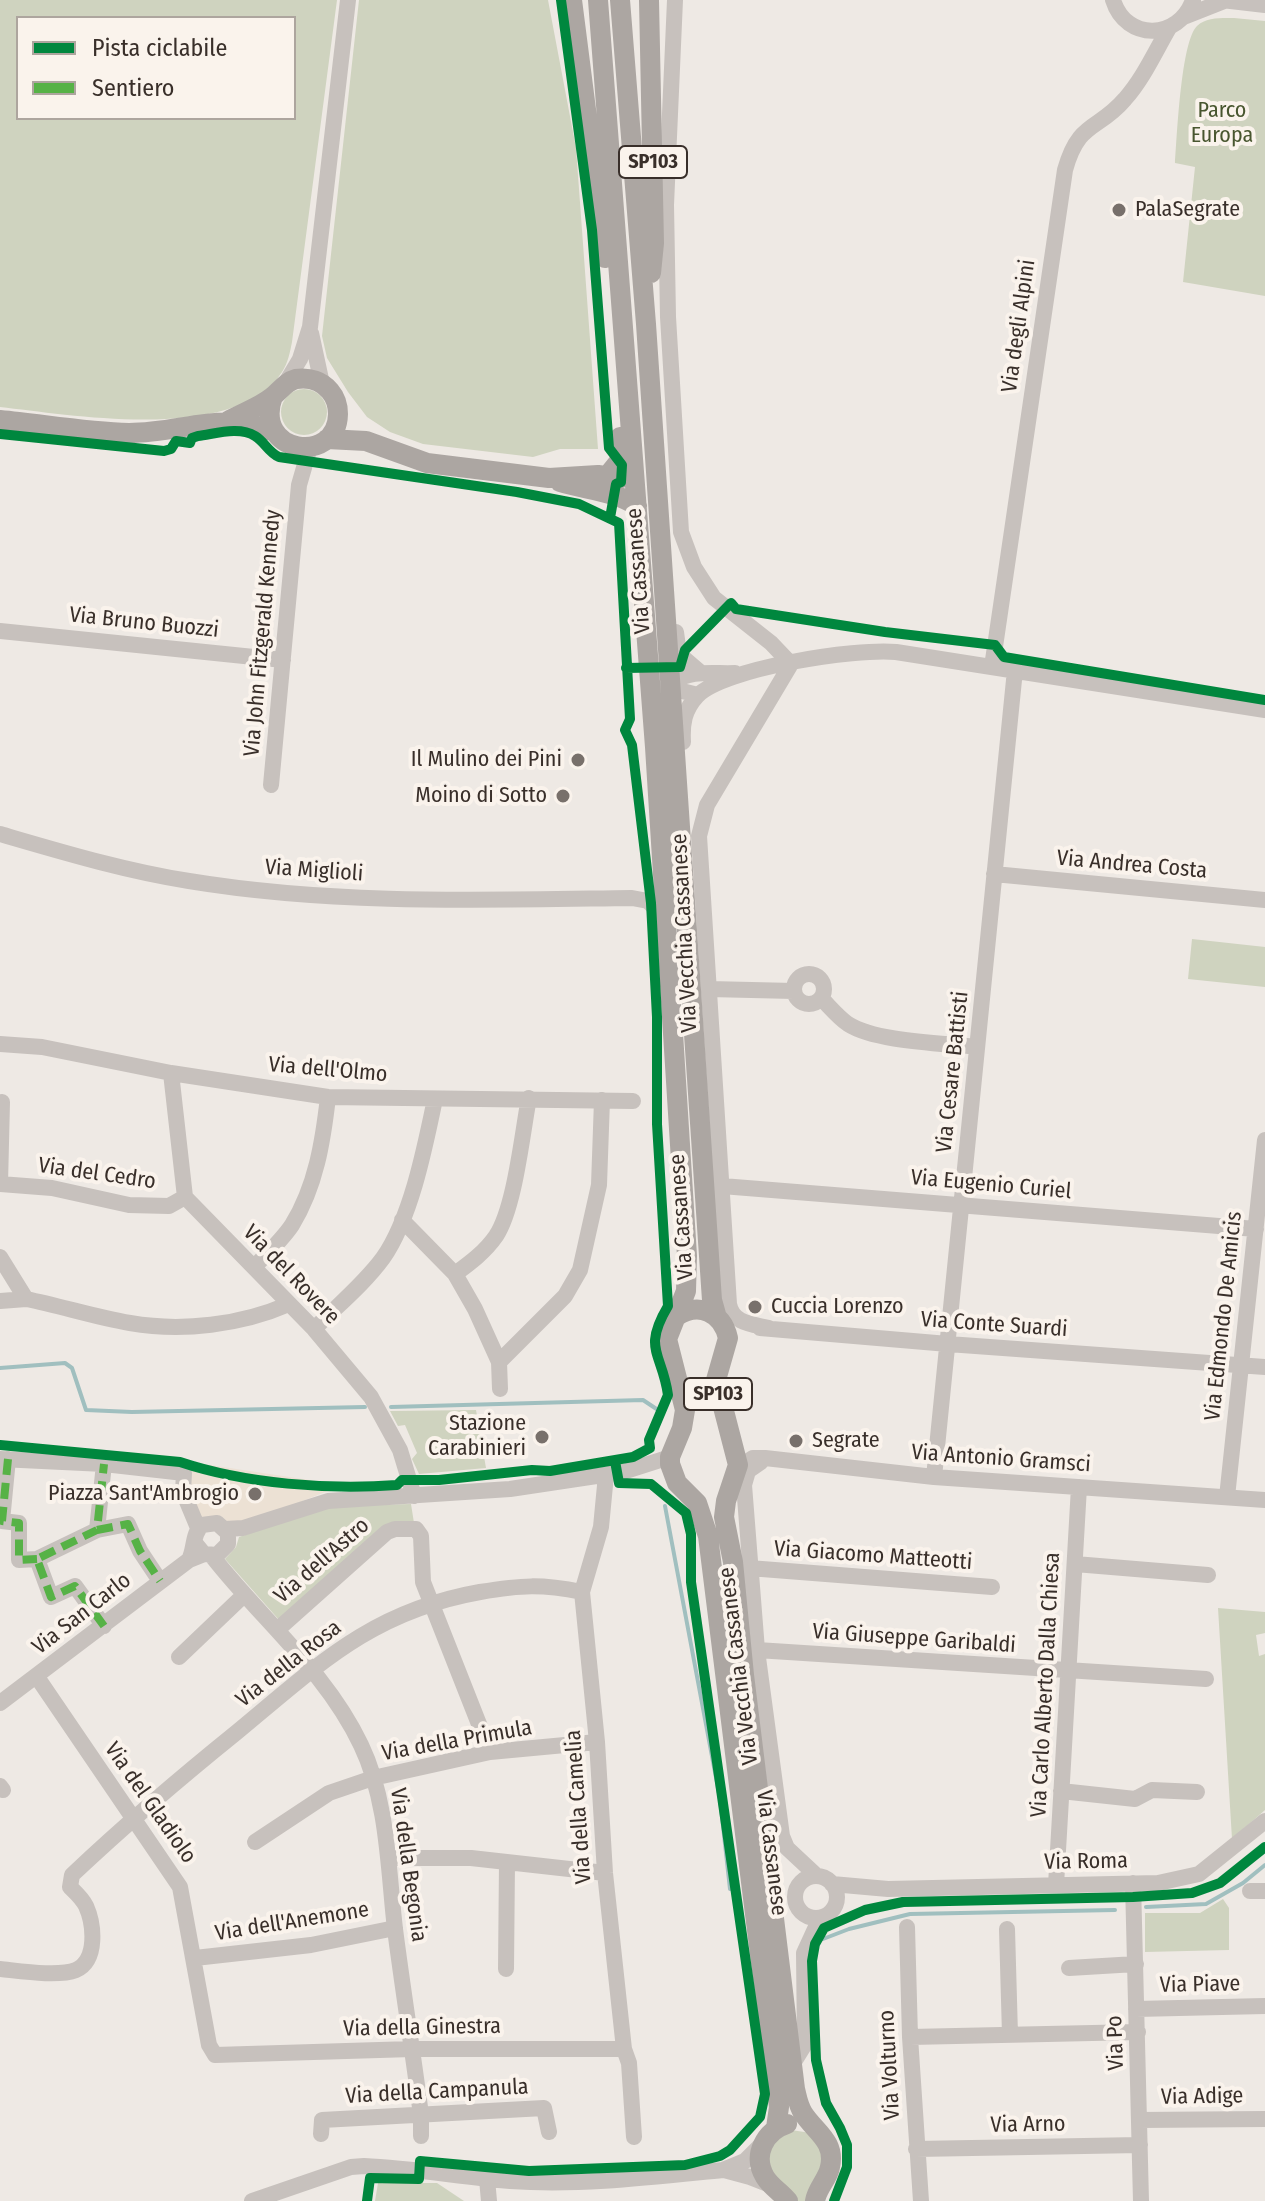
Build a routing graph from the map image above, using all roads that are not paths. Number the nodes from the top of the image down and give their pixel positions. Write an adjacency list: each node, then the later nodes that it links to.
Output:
1 (348, 0): 13 (street)
2 (572, 0): 14 (main road)
3 (649, 0): 12 (main road, SP103)
4 (675, 0): 33 (street)
5 (1223, 0): 9 (street); 10 (street)
6 (1111, 1): 11 (street)
7 (620, 4): 12 (main road, Via Cassanese / SP103)
8 (599, 5): 15 (main road, Via Cassanese / SP103)
9 (1265, 5)
10 (1189, 8): 11 (street)
11 (1169, 28): 34 (street, Via degli Alpini)
12 (646, 324): 24 (main road, Via Cassanese / SP103)
13 (310, 327): 16 (street); 17 (street)
14 (613, 350): 15 (main road); 25 (main road)
15 (627, 377): 28 (main road, Via Cassanese / SP103)
16 (322, 384): 17 (main road); 18 (main road)
17 (279, 390): 20 (main road); 21 (main road)
18 (338, 411): 22 (main road); 23 (main road)
19 (0, 420): 20 (main road)
20 (228, 421): 21 (main road)
21 (280, 437): 23 (main road); 27 (street, Via John Fitzgerald Kennedy)
22 (366, 441): 23 (main road); 26 (main road)
23 (319, 443): 27 (street, Via John Fitzgerald Kennedy)
24 (655, 464): 28 (main road); 29 (main road, Via Cassanese)
25 (608, 475): 26 (main road); 28 (main road)
26 (549, 478): 28 (main road)
27 (299, 485): 32 (street, Via John Fitzgerald Kennedy)
28 (630, 496): 29 (main road); 30 (main road, Via Cassanese)
29 (663, 568): 36 (street); 38 (main road, Via Cassanese)
30 (646, 623): 38 (main road); 40 (main road, Via Cassanese)
31 (0, 631): 32 (street, Via Bruno Buozzi)
32 (283, 660): 43 (street, Via John Fitzgerald Kennedy)
33 (791, 664): 34 (street); 37 (street); 42 (street, Via Vecchia Cassanese)
34 (992, 667): 35 (street)
35 (1015, 670): 41 (street); 47 (street, Via Cesare Battisti)
36 (700, 672): 37 (street); 38 (street)
37 (751, 672): 39 (street); 42 (street)
38 (671, 683): 39 (street); 40 (main road); 44 (main road, Via Cassanese)
39 (698, 695): 44 (street)
40 (652, 703): 46 (main road, Via Cassanese)
41 (1265, 710)
42 (762, 715): 51 (street, Via Vecchia Cassanese)
43 (271, 785)
44 (679, 800): 77 (main road, Via Cassanese)
45 (0, 834): 48 (street, Via Miglioli)
46 (661, 858): 48 (street); 50 (main road, Via Cassanese)
47 (994, 874): 49 (street, Via Andrea Costa); 55 (street, Via Cesare Battisti)
48 (632, 898): 50 (street)
49 (1265, 900)
50 (665, 918): 76 (main road, Via Cassanese)
51 (709, 989): 52 (street); 65 (street, Via Vecchia Cassanese)
52 (794, 991): 53 (street); 53 (street)
53 (821, 998): 55 (street)
54 (0, 1044): 56 (street, Via dell'Olmo)
55 (977, 1047): 67 (street, Via Cesare Battisti)
56 (171, 1073): 57 (street, Via dell'Olmo); 66 (street)
57 (328, 1097): 59 (street, Via dell'Olmo); 71 (street)
58 (529, 1098): 59 (street, Via dell'Olmo); 60 (street, Via dell'Olmo); 72 (street)
59 (435, 1099): 68 (street)
60 (602, 1100): 61 (street, Via dell'Olmo); 81 (street)
61 (633, 1101)
62 (2, 1102): 64 (street, Via del Cedro)
63 (1265, 1140): 69 (street, Via Edmondo De Amicis)
64 (0, 1184): 66 (street, Via del Cedro)
65 (722, 1186): 67 (street, Via Eugenio Curiel); 78 (street, Via Vecchia Cassanese)
66 (185, 1197): 71 (street, Via del Rovere)
67 (961, 1205): 69 (street, Via Eugenio Curiel); 80 (street, Via Cesare Battisti)
68 (402, 1220): 72 (street); 79 (street)
69 (1256, 1229): 82 (street, Via Edmondo De Amicis)
70 (0, 1257): 73 (street)
71 (254, 1267): 75 (street, Via del Rovere)
72 (455, 1274): 81 (street)
73 (26, 1299): 74 (street); 75 (street)
74 (0, 1301)
75 (289, 1304): 79 (street, Via del Rovere)
76 (677, 1316): 77 (main road, Via Cassanese); 88 (main road, Via Cassanese / SP103)
77 (718, 1319): 78 (street, Via Conte Suardi); 89 (main road, Via Cassanese / SP103)
78 (769, 1328): 80 (street, Via Conte Suardi)
79 (314, 1329): 94 (street, Via del Rovere)
80 (948, 1344): 82 (street, Via Conte Suardi); 91 (street, Via Cesare Battisti)
81 (499, 1362): 84 (street)
82 (1241, 1365): 83 (street, Via Conte Suardi); 95 (street, Via Edmondo De Amicis)
83 (1265, 1367)
84 (500, 1389)
85 (4, 1459): 87 (street); 99 (street)
86 (780, 1461): 89 (street, Via Antonio Gramsci); 91 (street, Via Antonio Gramsci); 101 (street, Via Vecchia Cassanese)
87 (104, 1464): 97 (street); 98 (street)
88 (672, 1467): 90 (street, Via San Carlo); 93 (main road, Via Cassanese)
89 (736, 1473): 93 (main road); 149 (main road, Via Cassanese)
90 (606, 1475): 94 (street, Via San Carlo); 105 (street, Via della Camelia)
91 (934, 1477): 92 (street, Via Antonio Gramsci)
92 (1079, 1487): 95 (street, Via Antonio Gramsci); 100 (street, Via Carlo Alberto Dalla Chiesa)
93 (689, 1493): 156 (main road, Via Cassanese)
94 (414, 1496): 98 (street, Via San Carlo)
95 (1227, 1497): 96 (street, Via Antonio Gramsci)
96 (1265, 1500)
97 (97, 1530): 99 (street); 103 (street)
98 (207, 1540): 103 (street, Via San Carlo); 106 (street, Via della Begonia)
99 (37, 1559): 108 (street)
100 (1075, 1564): 102 (street); 113 (street, Via Carlo Alberto Dalla Chiesa)
101 (749, 1568): 104 (street, Via Giacomo Matteotti); 110 (street, Via Vecchia Cassanese)
102 (1208, 1575)
103 (160, 1581): 108 (street, Via San Carlo)
104 (992, 1587)
105 (582, 1592): 107 (street, Via della Rosa); 117 (street, Via della Camelia)
106 (244, 1595): 109 (street, Via della Begonia); 111 (street)
107 (431, 1603): 109 (street, Via dell'Astro); 112 (street, Via della Rosa); 118 (street)
108 (104, 1626): 114 (street, Via San Carlo)
109 (277, 1630): 112 (street, Via della Begonia)
110 (757, 1650): 113 (street, Via Giuseppe Garibaldi); 128 (street, Via Vecchia Cassanese)
111 (179, 1657)
112 (313, 1670): 119 (street, Via della Begonia); 122 (street, Via della Rosa)
113 (1068, 1672): 115 (street, Via Giuseppe Garibaldi); 120 (street, Via Carlo Alberto Dalla Chiesa)
114 (37, 1677): 116 (street, Via San Carlo); 122 (street, Via del Gladiolo)
115 (1206, 1679)
116 (0, 1703)
117 (597, 1742): 118 (street, Via della Primula); 127 (street, Via della Camelia)
118 (490, 1752): 119 (street, Via della Primula)
119 (373, 1778): 124 (street, Via della Primula); 125 (street, Via della Begonia)
120 (1061, 1791): 121 (street); 130 (street, Via Carlo Alberto Dalla Chiesa)
121 (1197, 1792)
122 (132, 1818): 136 (street, Via del Gladiolo); 139 (street, Via della Rosa)
123 (1265, 1821): 129 (street, Via Roma)
124 (255, 1842)
125 (388, 1858): 126 (street); 134 (street, Via della Begonia)
126 (507, 1862): 127 (street); 140 (street)
127 (605, 1873): 147 (street, Via della Camelia)
128 (825, 1880): 131 (street, Via Roma); 132 (street); 132 (street)
129 (1133, 1883): 130 (street, Via Roma); 137 (street, Via Po)
130 (1056, 1885): 131 (street, Via Roma)
131 (888, 1889): 132 (street, Via Roma)
132 (825, 1914): 149 (street)
133 (907, 1927): 145 (street, Via Volturno)
134 (395, 1928): 136 (street, Via dell'Anemone); 146 (street, Via della Begonia)
135 (1007, 1929): 144 (street)
136 (195, 1958): 148 (street, Via del Gladiolo)
137 (1136, 1964): 138 (street); 142 (street, Via Po)
138 (1069, 1968)
139 (0, 1969)
140 (506, 1969)
141 (1265, 2006): 142 (street, Via Piave)
142 (1136, 2009): 143 (street, Via Po)
143 (1138, 2032): 144 (street); 152 (street, Via Po)
144 (1010, 2035): 145 (street)
145 (910, 2037): 160 (street, Via Volturno)
146 (412, 2049): 147 (street, Via della Ginestra); 148 (street, Via della Ginestra); 150 (street, Via della Begonia)
147 (624, 2049): 158 (street, Via della Camelia)
148 (220, 2056)
149 (792, 2065): 153 (main road, Via Cassanese)
150 (421, 2115): 154 (street, Via della Campanula); 155 (street, Via della Campanula); 157 (street, Via della Begonia)
151 (1265, 2119): 152 (street, Via Adige)
152 (1139, 2120): 159 (street, Via Po)
153 (819, 2131): 156 (main road); 166 (main road, Via Cassanese)
154 (549, 2132)
155 (321, 2134)
156 (771, 2134): 161 (street); 163 (main road, Via Cassanese)
157 (421, 2136)
158 (634, 2137)
159 (1140, 2145): 160 (street, Via Arno); 168 (street, Via Po)
160 (916, 2149): 167 (street, Via Volturno)
161 (723, 2170): 162 (street); 163 (street)
162 (487, 2179): 164 (street); 165 (street)
163 (780, 2194)
164 (260, 2200)
165 (489, 2201)
166 (815, 2201)
167 (921, 2201)
168 (1141, 2201)

